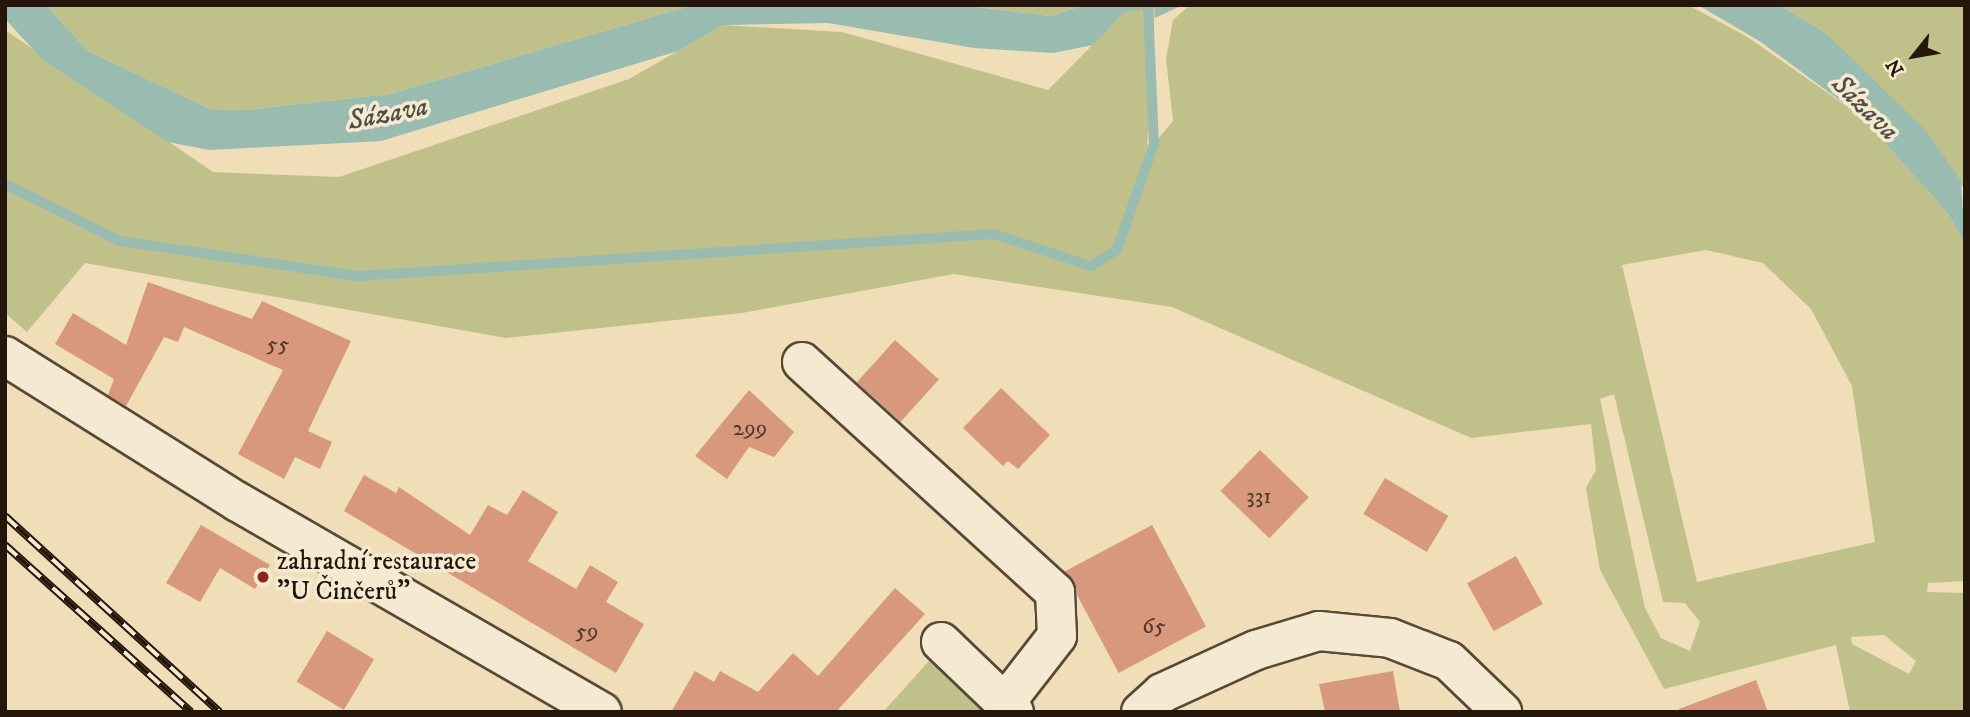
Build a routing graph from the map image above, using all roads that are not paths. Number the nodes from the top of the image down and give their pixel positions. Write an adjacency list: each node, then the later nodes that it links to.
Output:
1 (5, 356): 5 (street)
2 (802, 362): 4 (street)
3 (941, 642): 4 (street)
4 (1010, 707)
5 (602, 712)
6 (1141, 712): 7 (street)
7 (1502, 712)

